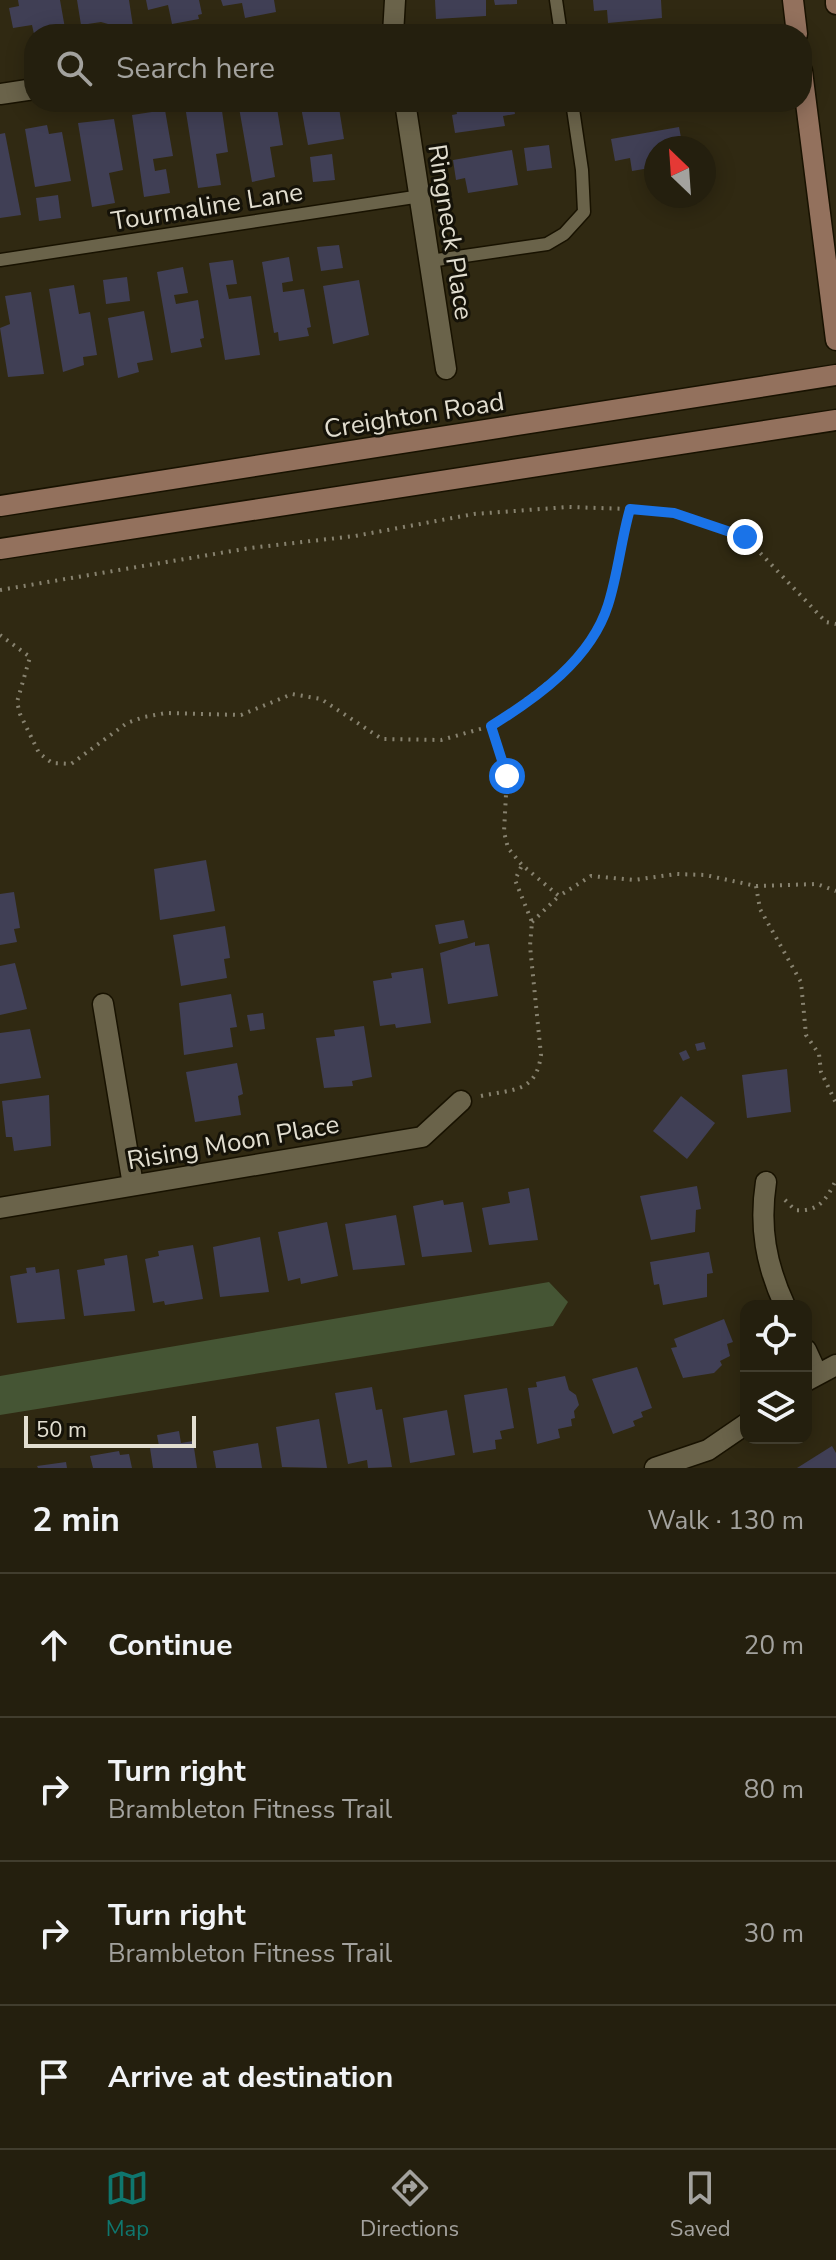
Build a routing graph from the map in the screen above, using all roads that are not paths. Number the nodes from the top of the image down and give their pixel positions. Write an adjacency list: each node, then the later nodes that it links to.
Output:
1 (395, 0): 4 (street)
2 (556, 0): 5 (lane)
3 (793, 0): 6 (street)
4 (394, 24)
5 (560, 24)
6 (796, 24)
7 (24, 90): 8 (street)
8 (0, 94)
9 (407, 112): 12 (street, Ringneck Place)
10 (573, 112): 14 (lane)
11 (807, 112): 15 (street)
12 (421, 196): 13 (lane, Tourmaline Lane); 14 (street, Ringneck Place)
13 (0, 260)
14 (430, 261): 16 (street, Ringneck Place)
15 (836, 340)
16 (446, 369)
17 (836, 375): 19 (street, Creighton Road)
18 (836, 420): 20 (street)
19 (0, 506)
20 (0, 549)
21 (103, 1004): 24 (street)
22 (461, 1101): 24 (street, Rising Moon Place)
23 (766, 1182): 26 (street)
24 (133, 1185): 25 (street, Rising Moon Place)
25 (0, 1208)
26 (782, 1300)
27 (836, 1365): 28 (street)
28 (812, 1378)
29 (740, 1428): 30 (street)
30 (655, 1468)

